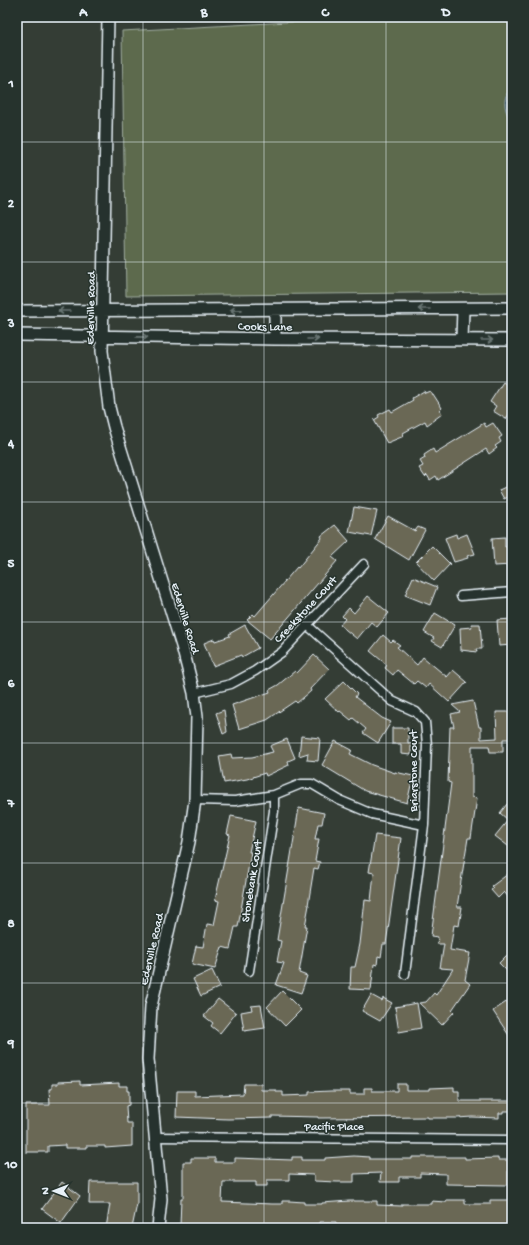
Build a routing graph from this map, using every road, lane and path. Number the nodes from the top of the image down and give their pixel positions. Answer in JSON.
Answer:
{"nodes":[{"id":1,"x":108,"y":17,"type":"edge"},
{"id":2,"x":512,"y":308,"type":"edge"},
{"id":3,"x":462,"y":309,"type":"junction"},
{"id":4,"x":275,"y":310,"type":"junction"},
{"id":5,"x":17,"y":311,"type":"edge"},
{"id":6,"x":103,"y":311,"type":"junction"},
{"id":7,"x":17,"y":335,"type":"edge"},
{"id":8,"x":103,"y":336,"type":"junction"},
{"id":9,"x":275,"y":339,"type":"junction"},
{"id":10,"x":462,"y":340,"type":"junction"},
{"id":11,"x":512,"y":340,"type":"edge"},
{"id":12,"x":364,"y":564,"type":"dead end"},
{"id":13,"x":512,"y":592,"type":"edge"},
{"id":14,"x":461,"y":596,"type":"dead end"},
{"id":15,"x":306,"y":624,"type":"junction"},
{"id":16,"x":194,"y":693,"type":"junction"},
{"id":17,"x":274,"y":795,"type":"junction"},
{"id":18,"x":195,"y":800,"type":"junction"},
{"id":19,"x":424,"y":825,"type":"junction"},
{"id":20,"x":249,"y":971,"type":"dead end"},
{"id":21,"x":405,"y":974,"type":"dead end"},
{"id":22,"x":155,"y":1137,"type":"junction"},
{"id":23,"x":512,"y":1140,"type":"edge"},
{"id":24,"x":158,"y":1228,"type":"edge"}],
"edges":[{"from":1,"to":6,"type":"street","name":"Ederville Road"},
{"from":2,"to":3,"type":"street","name":"Cooks Lane"},
{"from":3,"to":4,"type":"street","name":"Cooks Lane","one_way":true},
{"from":3,"to":10,"type":"street"},
{"from":4,"to":6,"type":"street","name":"Cooks Lane","one_way":true},
{"from":4,"to":9,"type":"street"},
{"from":6,"to":5,"type":"street","name":"Cooks Lane","one_way":true},
{"from":6,"to":8,"type":"street","name":"Ederville Road"},
{"from":7,"to":8,"type":"street","name":"Cooks Lane"},
{"from":8,"to":9,"type":"street","name":"Cooks Lane","one_way":true},
{"from":8,"to":16,"type":"street","name":"Ederville Road"},
{"from":9,"to":10,"type":"street","name":"Cooks Lane","one_way":true},
{"from":10,"to":11,"type":"street","name":"Cooks Lane","one_way":true},
{"from":12,"to":15,"type":"street","name":"Creekstone Court"},
{"from":13,"to":14,"type":"street"},
{"from":15,"to":16,"type":"street","name":"Creekstone Court"},
{"from":15,"to":19,"type":"street","name":"Briarstone Court"},
{"from":16,"to":18,"type":"street","name":"Ederville Road"},
{"from":17,"to":18,"type":"street"},
{"from":17,"to":19,"type":"street"},
{"from":17,"to":20,"type":"street","name":"Stonebank Court"},
{"from":18,"to":22,"type":"street","name":"Ederville Road"},
{"from":19,"to":21,"type":"street","name":"Briarstone Court"},
{"from":22,"to":23,"type":"street","name":"Pacific Place"},
{"from":22,"to":24,"type":"street","name":"Ederville Road"}]}
